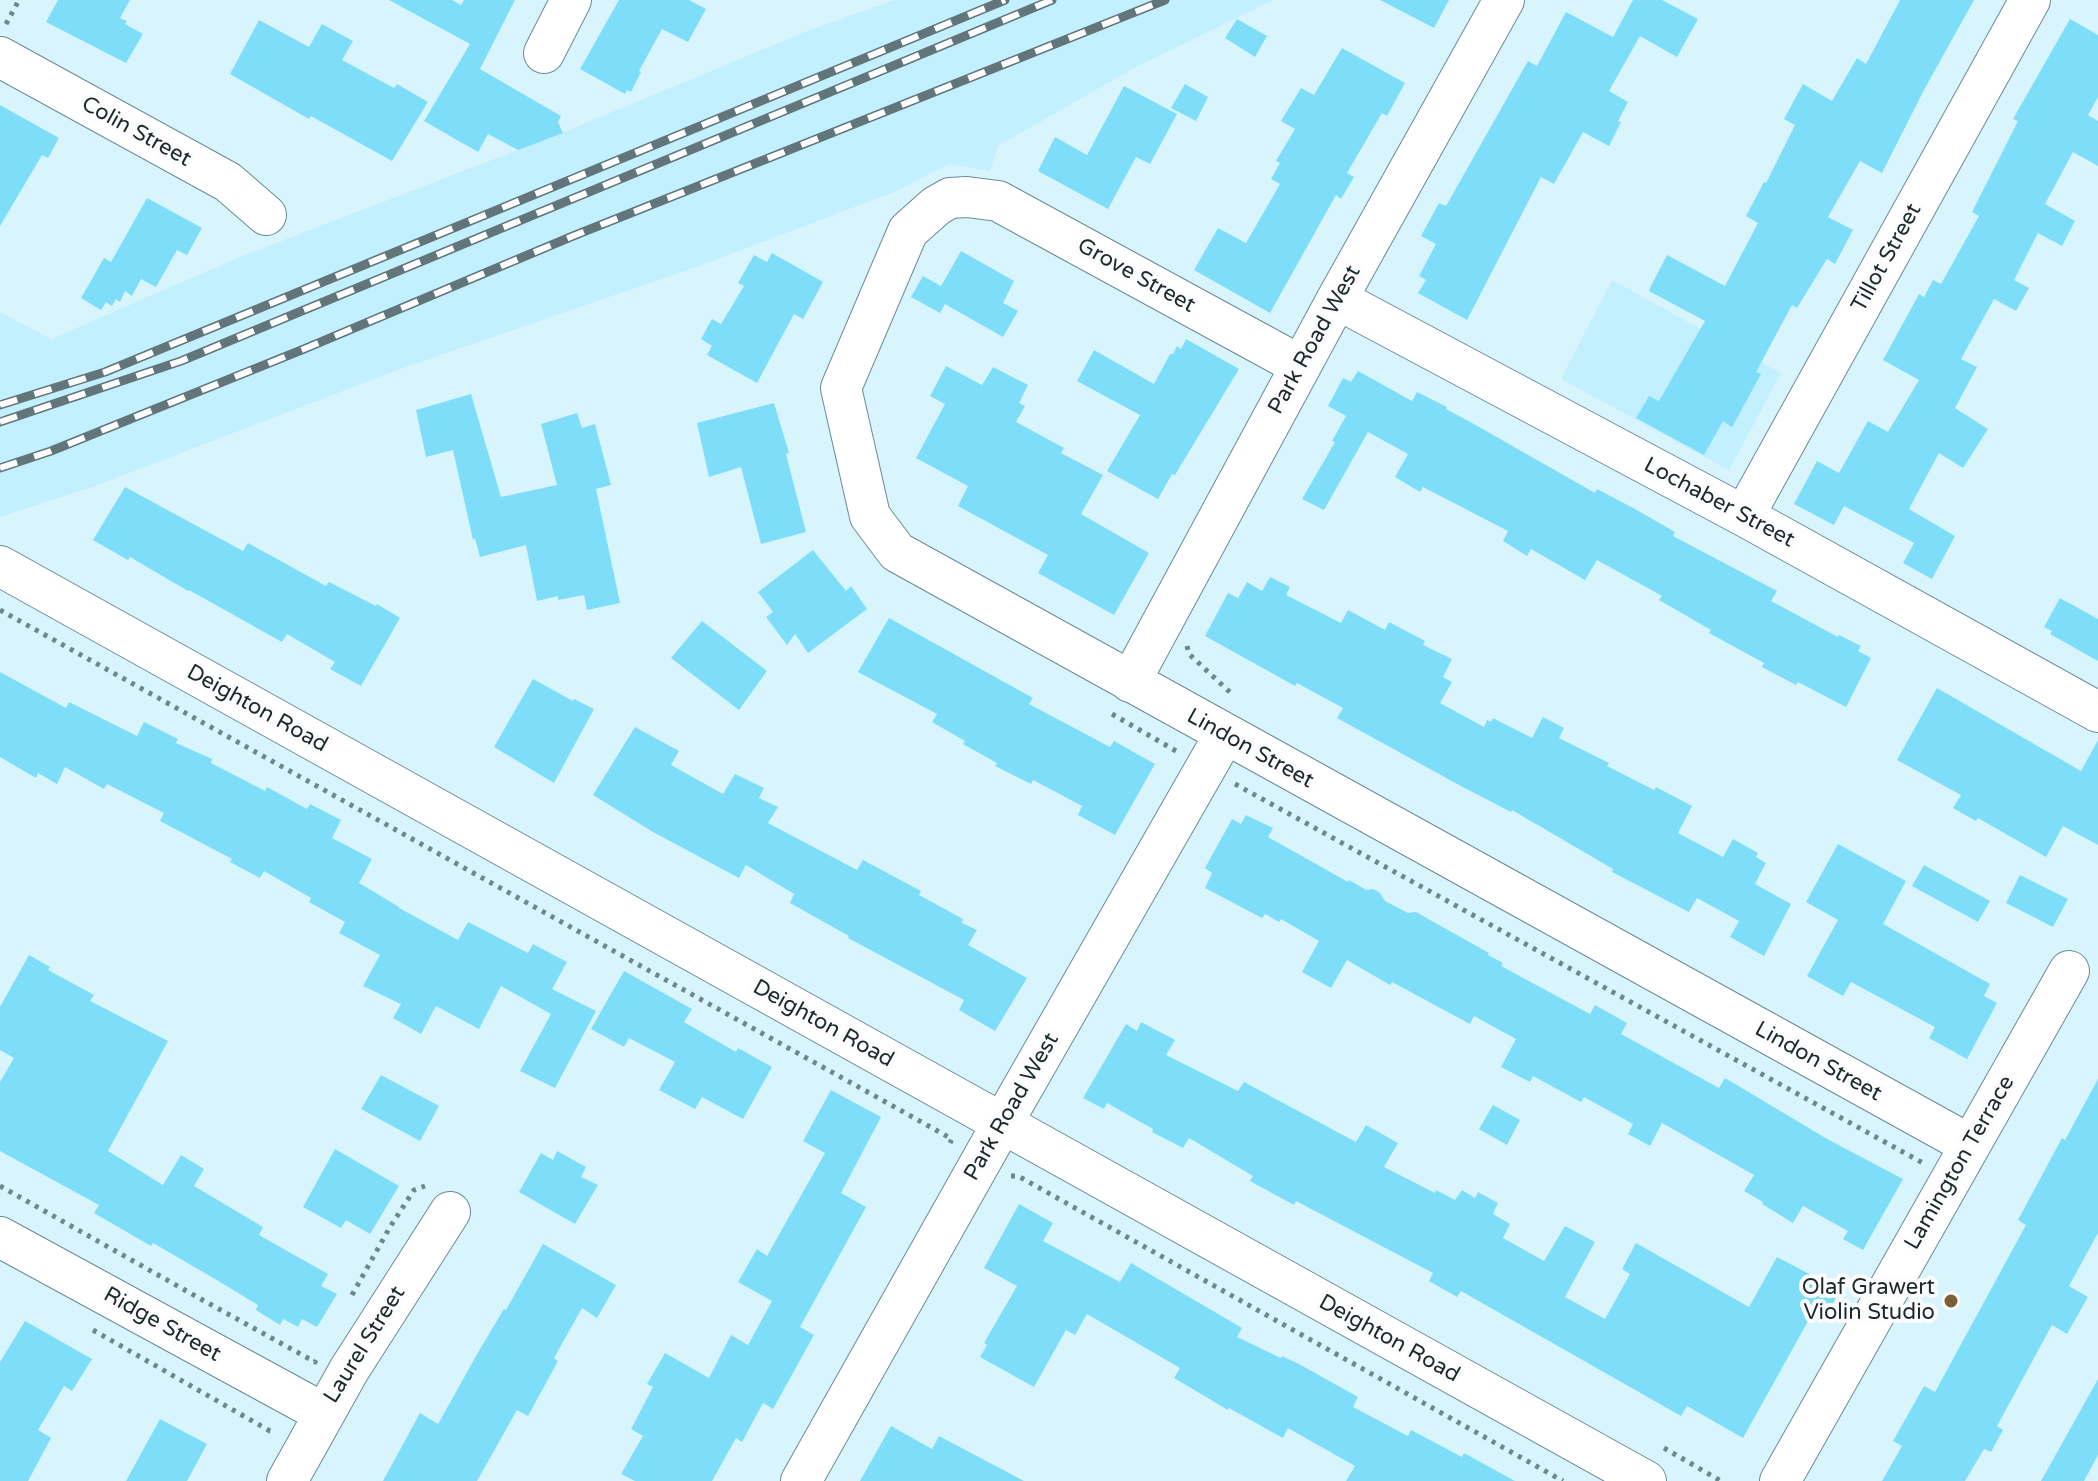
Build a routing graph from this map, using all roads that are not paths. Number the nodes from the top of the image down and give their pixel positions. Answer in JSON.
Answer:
{"nodes":[{"id":1,"x":571,"y":0,"type":"edge"},
{"id":2,"x":1504,"y":0,"type":"edge"},
{"id":3,"x":2030,"y":0,"type":"edge"},
{"id":4,"x":2,"y":43,"type":"edge"},
{"id":5,"x":544,"y":53,"type":"dead end"},
{"id":6,"x":967,"y":197,"type":"joint"},
{"id":7,"x":266,"y":215,"type":"dead end"},
{"id":8,"x":1337,"y":299,"type":"junction"},
{"id":9,"x":1301,"y":366,"type":"junction"},
{"id":10,"x":1744,"y":516,"type":"junction"},
{"id":11,"x":0,"y":566,"type":"edge"},
{"id":12,"x":1116,"y":695,"type":"junction"},
{"id":13,"x":2098,"y":712,"type":"edge"},
{"id":14,"x":1232,"y":718,"type":"junction"},
{"id":15,"x":2069,"y":971,"type":"dead end"},
{"id":16,"x":1002,"y":1124,"type":"junction"},
{"id":17,"x":1970,"y":1145,"type":"junction"},
{"id":18,"x":439,"y":1199,"type":"road end"},
{"id":19,"x":0,"y":1237,"type":"edge"},
{"id":20,"x":306,"y":1421,"type":"junction"},
{"id":21,"x":1650,"y":1462,"type":"edge"},
{"id":22,"x":287,"y":1481,"type":"edge"},
{"id":23,"x":801,"y":1481,"type":"edge"},
{"id":24,"x":1780,"y":1481,"type":"edge"}],
"edges":[{"from":1,"to":5,"type":"street"},
{"from":2,"to":8,"type":"street","name":"Park Road West"},
{"from":3,"to":10,"type":"street","name":"Tillot Street"},
{"from":4,"to":7,"type":"street","name":"Colin Street"},
{"from":6,"to":9,"type":"street","name":"Grove Street"},
{"from":6,"to":12,"type":"street","name":"Lindon Street"},
{"from":8,"to":9,"type":"street","name":"Park Road West"},
{"from":8,"to":10,"type":"street","name":"Lochaber Street"},
{"from":9,"to":12,"type":"street","name":"Park Road West"},
{"from":10,"to":13,"type":"street","name":"Lochaber Street"},
{"from":11,"to":16,"type":"street","name":"Deighton Road"},
{"from":12,"to":14,"type":"street","name":"Lindon Street"},
{"from":14,"to":16,"type":"street","name":"Park Road West"},
{"from":14,"to":17,"type":"street","name":"Lindon Street"},
{"from":15,"to":17,"type":"street","name":"Lamington Terrace"},
{"from":16,"to":21,"type":"street","name":"Deighton Road"},
{"from":16,"to":23,"type":"street","name":"Park Road West"},
{"from":17,"to":24,"type":"street","name":"Lamington Terrace"},
{"from":18,"to":20,"type":"street","name":"Laurel Street"},
{"from":19,"to":20,"type":"street","name":"Ridge Street"},
{"from":20,"to":22,"type":"street","name":"Laurel Street"}]}
